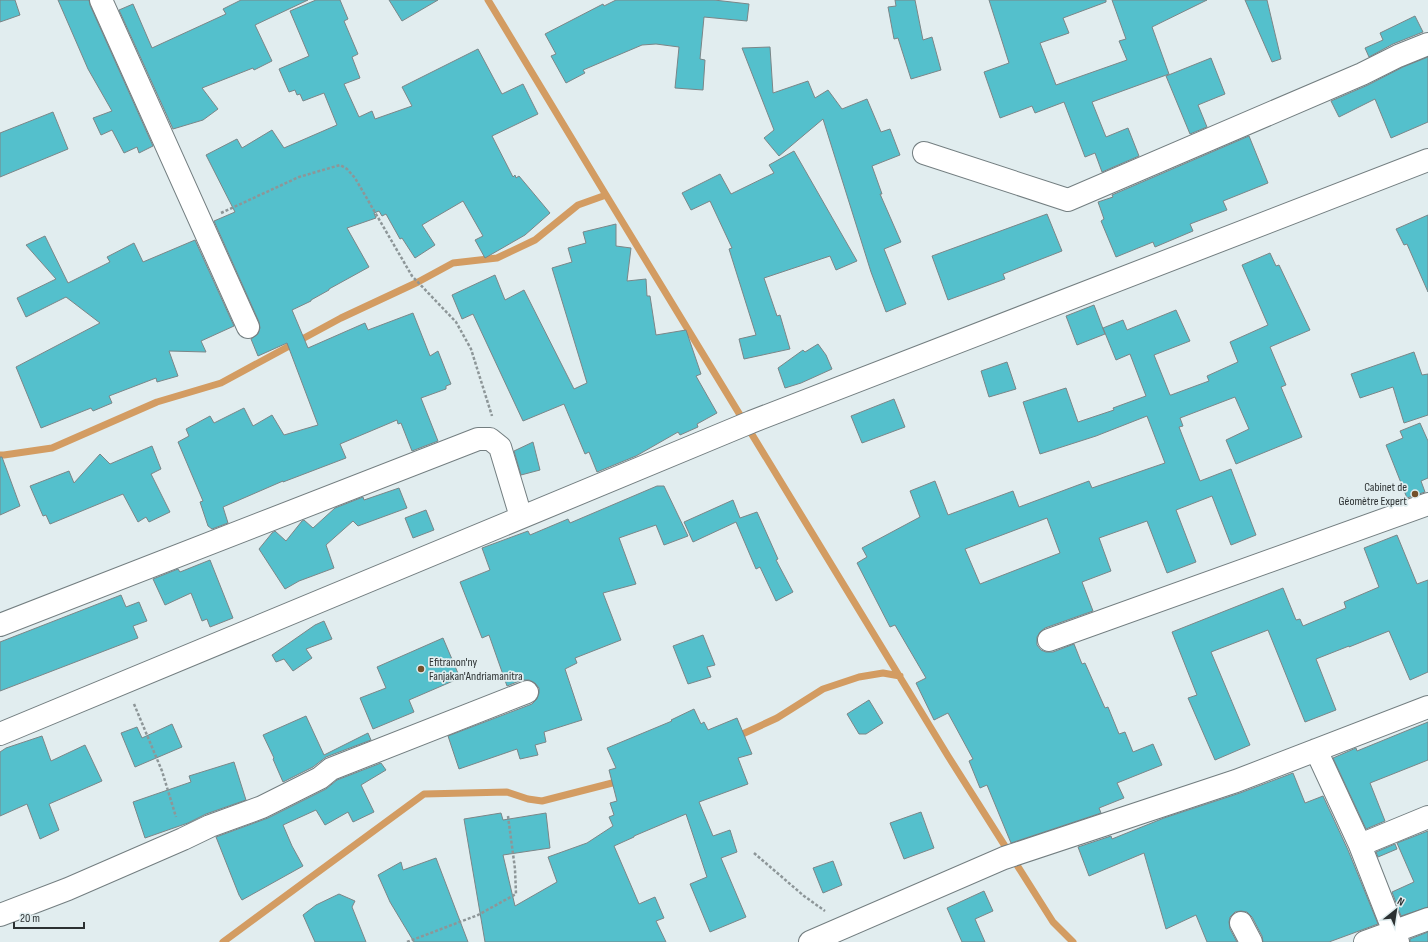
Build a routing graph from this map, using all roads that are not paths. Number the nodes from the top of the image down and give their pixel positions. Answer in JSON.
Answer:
{"nodes":[{"id":1,"x":101,"y":0,"type":"edge"},
{"id":2,"x":1428,"y":44,"type":"edge"},
{"id":3,"x":924,"y":153,"type":"dead end"},
{"id":4,"x":1428,"y":160,"type":"edge"},
{"id":5,"x":248,"y":327,"type":"dead end"},
{"id":6,"x":1428,"y":504,"type":"edge"},
{"id":7,"x":521,"y":517,"type":"junction"},
{"id":8,"x":0,"y":625,"type":"edge"},
{"id":9,"x":1049,"y":640,"type":"dead end"},
{"id":10,"x":527,"y":692,"type":"dead end"},
{"id":11,"x":1428,"y":707,"type":"edge"},
{"id":12,"x":0,"y":734,"type":"edge"},
{"id":13,"x":1316,"y":750,"type":"junction"},
{"id":14,"x":1428,"y":817,"type":"edge"},
{"id":15,"x":1360,"y":845,"type":"junction"},
{"id":16,"x":0,"y":916,"type":"edge"},
{"id":17,"x":1428,"y":919,"type":"edge"},
{"id":18,"x":1241,"y":923,"type":"dead end"},
{"id":19,"x":1395,"y":936,"type":"edge"},
{"id":20,"x":810,"y":942,"type":"edge"},
{"id":21,"x":1251,"y":942,"type":"edge"},
{"id":22,"x":1365,"y":942,"type":"edge"}],
"edges":[{"from":1,"to":5,"type":"street"},
{"from":2,"to":3,"type":"street"},
{"from":4,"to":7,"type":"street"},
{"from":6,"to":9,"type":"street"},
{"from":7,"to":8,"type":"street"},
{"from":7,"to":12,"type":"street"},
{"from":10,"to":16,"type":"street"},
{"from":11,"to":13,"type":"street"},
{"from":13,"to":15,"type":"street"},
{"from":13,"to":20,"type":"street"},
{"from":14,"to":15,"type":"street"},
{"from":15,"to":19,"type":"street"},
{"from":17,"to":19,"type":"street"},
{"from":18,"to":21,"type":"street"},
{"from":19,"to":22,"type":"street"}]}
